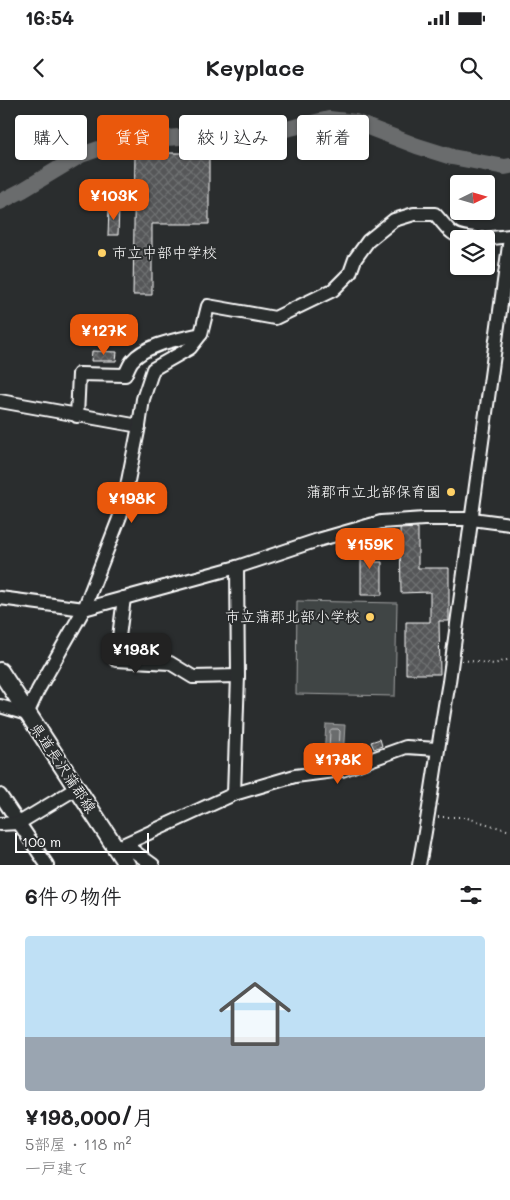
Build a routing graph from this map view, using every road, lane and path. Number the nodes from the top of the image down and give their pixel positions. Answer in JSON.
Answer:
{"nodes":[{"id":1,"x":450,"y":233,"type":"edge"},
{"id":2,"x":510,"y":237,"type":"edge"},
{"id":3,"x":495,"y":238,"type":"edge"},
{"id":4,"x":201,"y":334,"type":"junction"},
{"id":5,"x":0,"y":401,"type":"edge"},
{"id":6,"x":78,"y":416,"type":"junction"},
{"id":7,"x":139,"y":426,"type":"junction"},
{"id":8,"x":472,"y":519,"type":"junction"},
{"id":9,"x":500,"y":523,"type":"edge"},
{"id":10,"x":237,"y":567,"type":"junction"},
{"id":11,"x":0,"y":598,"type":"edge"},
{"id":12,"x":124,"y":598,"type":"junction"},
{"id":13,"x":84,"y":609,"type":"junction"},
{"id":14,"x":452,"y":658,"type":"junction"},
{"id":15,"x":510,"y":659,"type":"edge"},
{"id":16,"x":0,"y":671,"type":"edge"},
{"id":17,"x":238,"y":676,"type":"junction"},
{"id":18,"x":0,"y":706,"type":"edge"},
{"id":19,"x":27,"y":714,"type":"junction"},
{"id":20,"x":437,"y":750,"type":"junction"},
{"id":21,"x":77,"y":788,"type":"junction"},
{"id":22,"x":234,"y":794,"type":"junction"},
{"id":23,"x":0,"y":795,"type":"edge"},
{"id":24,"x":428,"y":817,"type":"junction"},
{"id":25,"x":19,"y":823,"type":"junction"},
{"id":26,"x":0,"y":824,"type":"edge"},
{"id":27,"x":510,"y":830,"type":"edge"},
{"id":28,"x":116,"y":848,"type":"junction"},
{"id":29,"x":47,"y":865,"type":"edge"},
{"id":30,"x":127,"y":865,"type":"edge"},
{"id":31,"x":153,"y":865,"type":"edge"},
{"id":32,"x":419,"y":865,"type":"edge"}],
"edges":[{"from":1,"to":4,"type":"street"},
{"from":2,"to":3,"type":"street"},
{"from":2,"to":8,"type":"street"},
{"from":4,"to":6,"type":"street"},
{"from":4,"to":7,"type":"street"},
{"from":5,"to":6,"type":"street"},
{"from":6,"to":7,"type":"street"},
{"from":7,"to":13,"type":"street"},
{"from":8,"to":9,"type":"street"},
{"from":8,"to":10,"type":"street"},
{"from":8,"to":14,"type":"street"},
{"from":10,"to":12,"type":"street"},
{"from":10,"to":17,"type":"street"},
{"from":11,"to":13,"type":"street"},
{"from":12,"to":13,"type":"street"},
{"from":12,"to":17,"type":"street"},
{"from":13,"to":19,"type":"street"},
{"from":14,"to":15,"type":"path"},
{"from":14,"to":20,"type":"street"},
{"from":16,"to":19,"type":"main road","name":"県道長沢蒲郡線"},
{"from":17,"to":22,"type":"street"},
{"from":18,"to":19,"type":"street"},
{"from":19,"to":21,"type":"main road","name":"県道長沢蒲郡線"},
{"from":20,"to":22,"type":"street"},
{"from":20,"to":24,"type":"street"},
{"from":21,"to":25,"type":"street"},
{"from":21,"to":28,"type":"main road","name":"県道長沢蒲郡線"},
{"from":22,"to":28,"type":"street"},
{"from":23,"to":25,"type":"street"},
{"from":24,"to":27,"type":"path"},
{"from":24,"to":32,"type":"street"},
{"from":25,"to":26,"type":"street"},
{"from":25,"to":29,"type":"street"},
{"from":28,"to":30,"type":"main road","name":"県道長沢蒲郡線"},
{"from":28,"to":31,"type":"street"}]}
